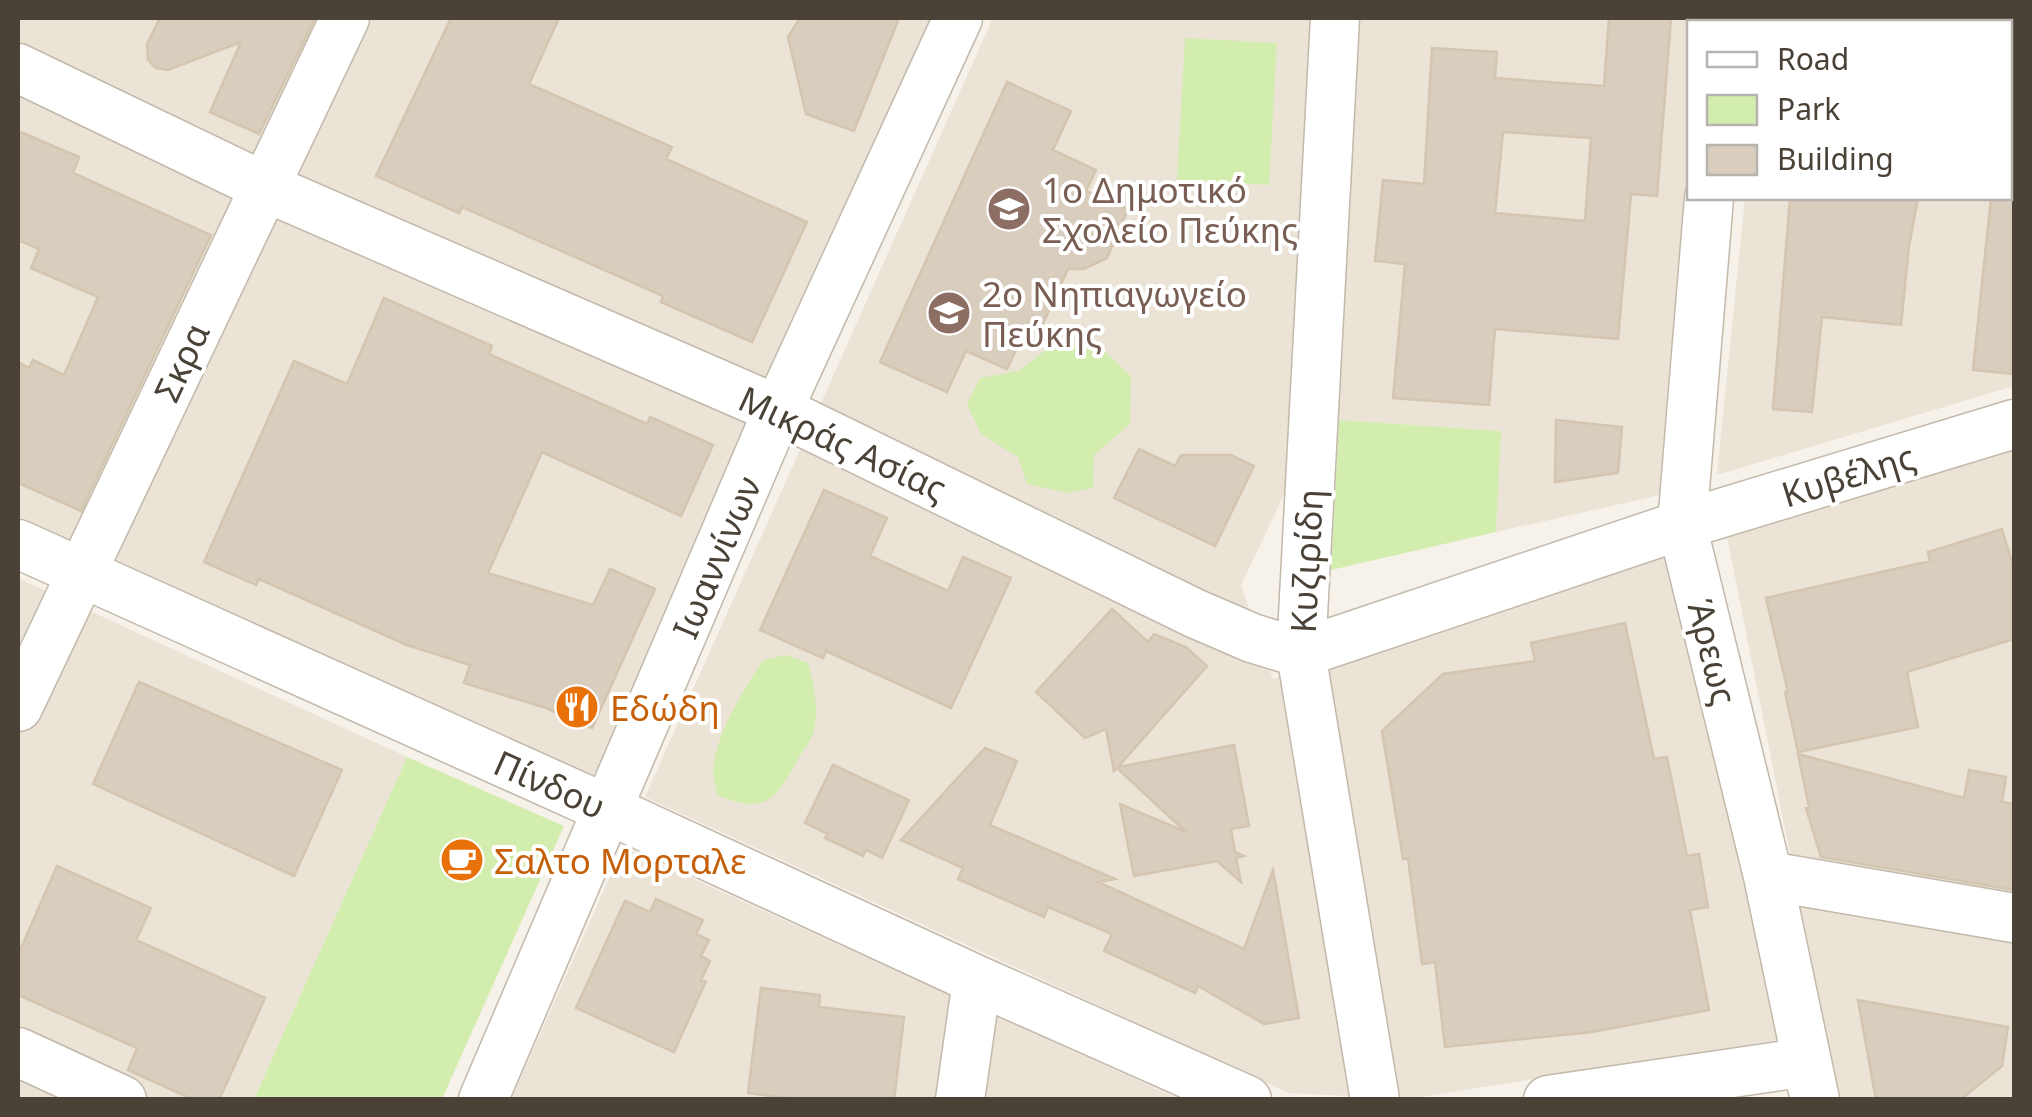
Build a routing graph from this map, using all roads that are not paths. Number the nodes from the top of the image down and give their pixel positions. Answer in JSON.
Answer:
{"nodes":[{"id":1,"x":345,"y":18,"type":"edge"},
{"id":2,"x":958,"y":18,"type":"edge"},
{"id":3,"x":1335,"y":18,"type":"edge"},
{"id":4,"x":18,"y":68,"type":"edge"},
{"id":5,"x":264,"y":187,"type":"junction"},
{"id":6,"x":1709,"y":200,"type":"edge"},
{"id":7,"x":778,"y":410,"type":"junction"},
{"id":8,"x":2014,"y":424,"type":"edge"},
{"id":9,"x":1682,"y":525,"type":"junction"},
{"id":10,"x":18,"y":544,"type":"edge"},
{"id":11,"x":81,"y":574,"type":"junction"},
{"id":12,"x":1301,"y":653,"type":"junction"},
{"id":13,"x":18,"y":707,"type":"edge"},
{"id":14,"x":609,"y":810,"type":"junction"},
{"id":15,"x":1768,"y":876,"type":"junction"},
{"id":16,"x":2014,"y":918,"type":"edge"},
{"id":17,"x":977,"y":980,"type":"junction"},
{"id":18,"x":18,"y":1052,"type":"edge"},
{"id":19,"x":1811,"y":1081,"type":"edge"},
{"id":20,"x":122,"y":1100,"type":"edge"},
{"id":21,"x":483,"y":1100,"type":"edge"},
{"id":22,"x":960,"y":1100,"type":"edge"},
{"id":23,"x":1246,"y":1100,"type":"edge"},
{"id":24,"x":1375,"y":1100,"type":"edge"},
{"id":25,"x":1548,"y":1100,"type":"edge"}],
"edges":[{"from":1,"to":5,"type":"street","name":"Σκρα"},
{"from":2,"to":7,"type":"street","name":"Ιωαννίνων"},
{"from":3,"to":12,"type":"street","name":"Κυζιρίδη"},
{"from":4,"to":5,"type":"street","name":"Μικράς Ασίας"},
{"from":5,"to":7,"type":"street","name":"Μικράς Ασίας"},
{"from":5,"to":11,"type":"street","name":"Σκρα"},
{"from":6,"to":9,"type":"street","name":"Άρεως"},
{"from":7,"to":12,"type":"street","name":"Μικράς Ασίας"},
{"from":7,"to":14,"type":"street","name":"Ιωαννίνων"},
{"from":8,"to":9,"type":"street","name":"Κυβέλης"},
{"from":9,"to":12,"type":"street"},
{"from":9,"to":15,"type":"street","name":"Άρεως"},
{"from":10,"to":11,"type":"street","name":"Πίνδου"},
{"from":11,"to":13,"type":"street","name":"Σκρα"},
{"from":11,"to":14,"type":"street","name":"Πίνδου"},
{"from":12,"to":24,"type":"street","name":"Κυζιρίδη"},
{"from":14,"to":17,"type":"street","name":"Πίνδου"},
{"from":14,"to":21,"type":"street","name":"Ιωαννίνων"},
{"from":15,"to":16,"type":"street"},
{"from":15,"to":19,"type":"street","name":"Άρεως"},
{"from":17,"to":22,"type":"street"},
{"from":17,"to":23,"type":"street","name":"Πίνδου"},
{"from":18,"to":20,"type":"street"},
{"from":19,"to":25,"type":"street"}]}
